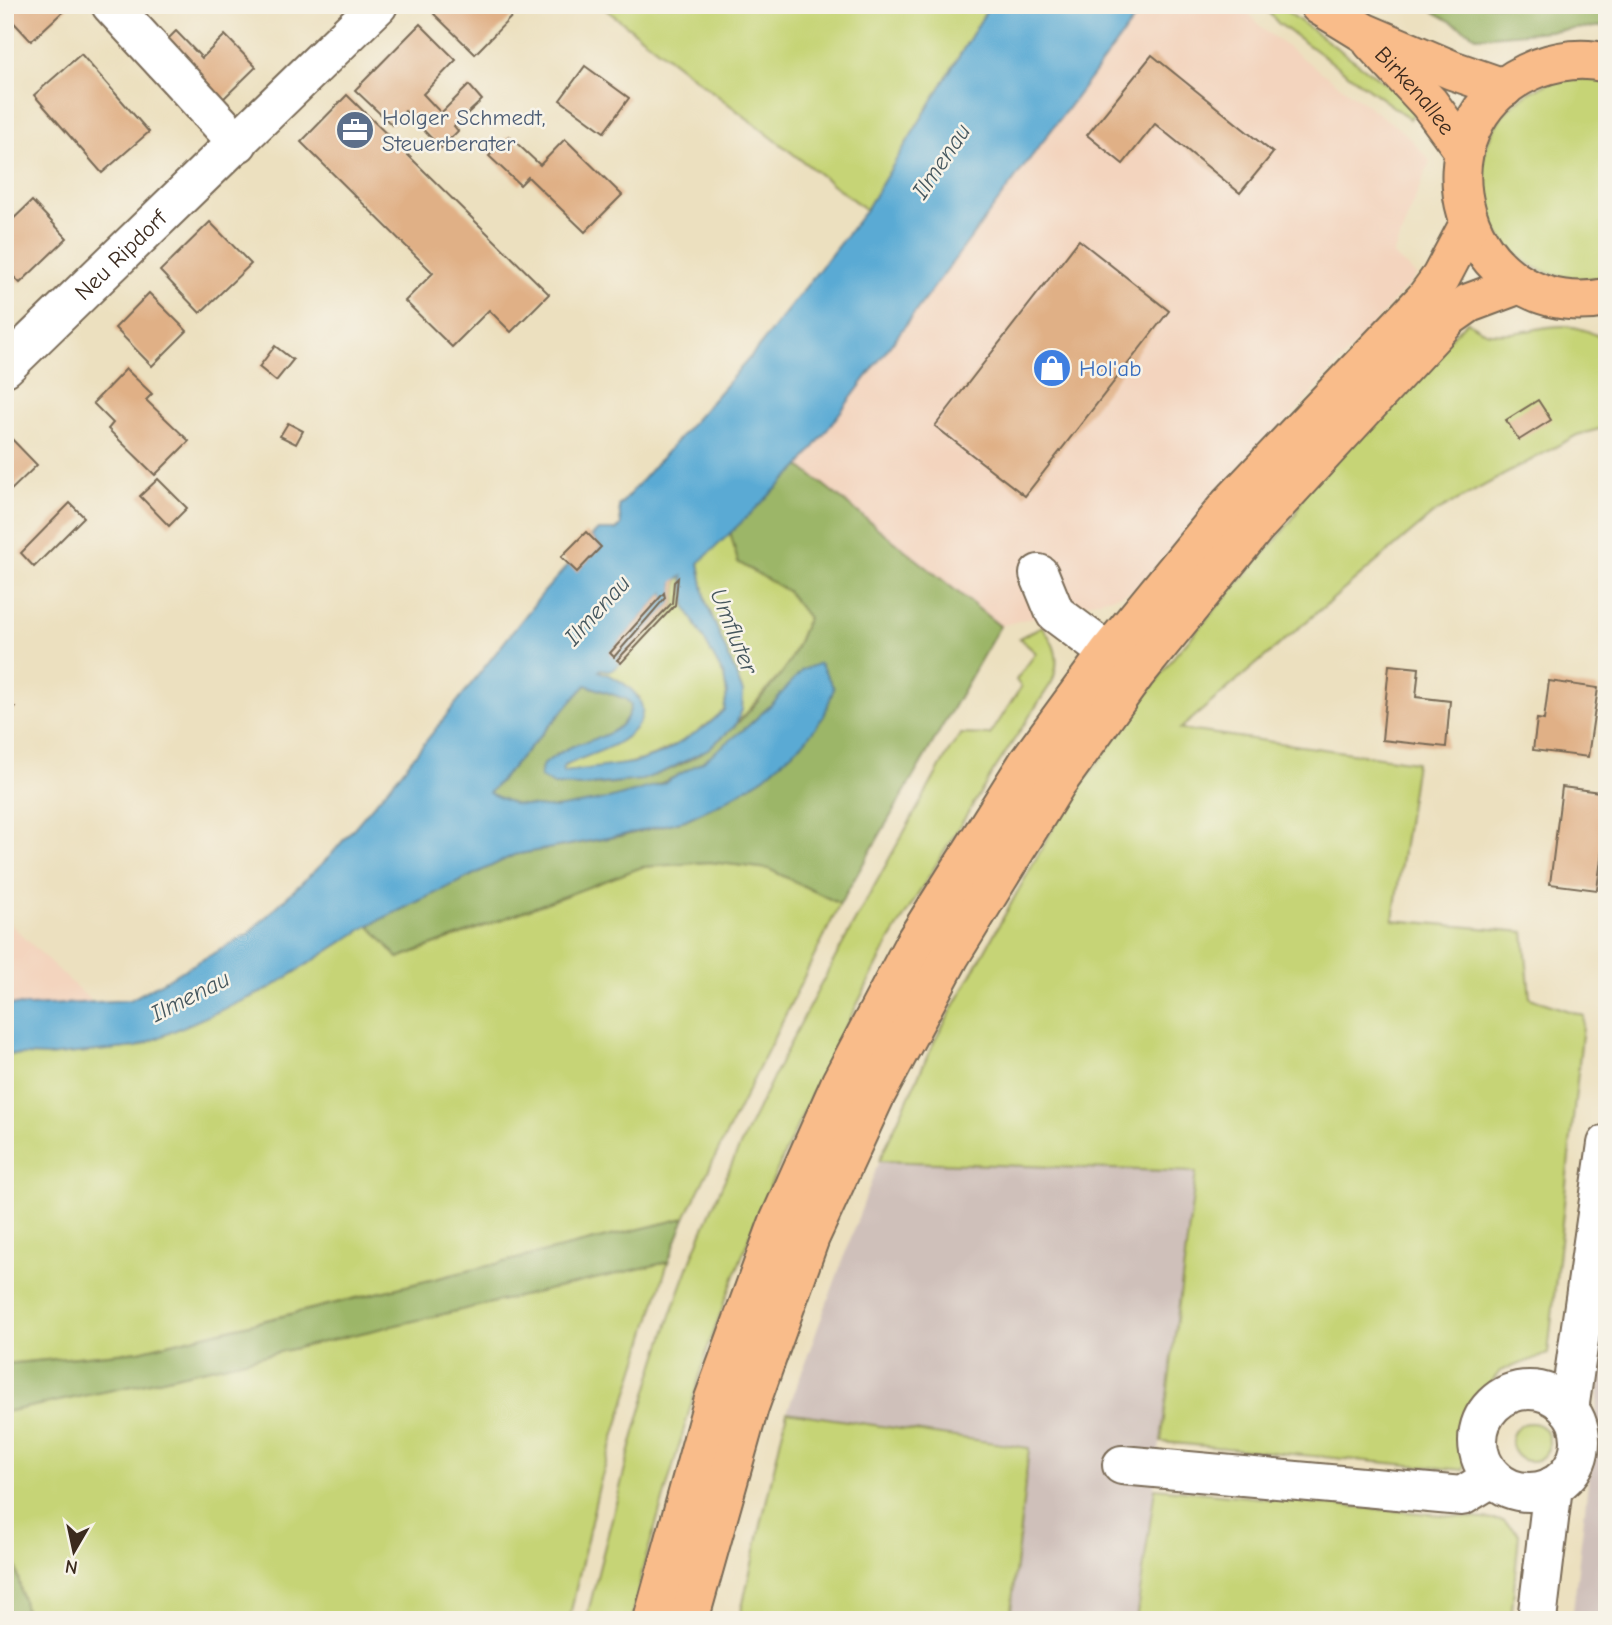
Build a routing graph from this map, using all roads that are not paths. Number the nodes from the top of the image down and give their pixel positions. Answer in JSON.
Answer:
{"nodes":[{"id":1,"x":111,"y":5,"type":"edge"},
{"id":2,"x":378,"y":5,"type":"edge"},
{"id":3,"x":1319,"y":5,"type":"edge"},
{"id":4,"x":1363,"y":33,"type":"junction"},
{"id":5,"x":1607,"y":63,"type":"edge"},
{"id":6,"x":1504,"y":88,"type":"junction"},
{"id":7,"x":237,"y":143,"type":"junction"},
{"id":8,"x":1464,"y":150,"type":"junction"},
{"id":9,"x":1469,"y":224,"type":"junction"},
{"id":10,"x":1520,"y":284,"type":"junction"},
{"id":11,"x":1607,"y":298,"type":"edge"},
{"id":12,"x":5,"y":367,"type":"edge"},
{"id":13,"x":1039,"y":574,"type":"dead end"},
{"id":14,"x":1122,"y":663,"type":"junction"},
{"id":15,"x":1607,"y":1144,"type":"edge"},
{"id":16,"x":1569,"y":1410,"type":"junction"},
{"id":17,"x":1122,"y":1465,"type":"dead end"},
{"id":18,"x":1493,"y":1477,"type":"junction"},
{"id":19,"x":1553,"y":1486,"type":"junction"},
{"id":20,"x":653,"y":1620,"type":"edge"},
{"id":21,"x":688,"y":1620,"type":"edge"},
{"id":22,"x":1537,"y":1620,"type":"edge"}],
"edges":[{"from":1,"to":7,"type":"street"},
{"from":2,"to":7,"type":"street","name":"Neu Ripdorf"},
{"from":3,"to":4,"type":"main road","name":"Birkenallee"},
{"from":4,"to":6,"type":"main road","name":"Birkenallee"},
{"from":4,"to":8,"type":"main road","name":"Birkenallee"},
{"from":5,"to":6,"type":"main road"},
{"from":6,"to":8,"type":"main road"},
{"from":7,"to":12,"type":"street","name":"Neu Ripdorf"},
{"from":8,"to":9,"type":"main road"},
{"from":9,"to":10,"type":"main road"},
{"from":9,"to":14,"type":"main road"},
{"from":10,"to":11,"type":"main road"},
{"from":10,"to":14,"type":"main road"},
{"from":13,"to":14,"type":"street"},
{"from":14,"to":20,"type":"main road"},
{"from":14,"to":21,"type":"main road"},
{"from":15,"to":16,"type":"street"},
{"from":16,"to":18,"type":"street"},
{"from":16,"to":19,"type":"street"},
{"from":17,"to":18,"type":"street"},
{"from":18,"to":19,"type":"street"},
{"from":19,"to":22,"type":"street"}]}
